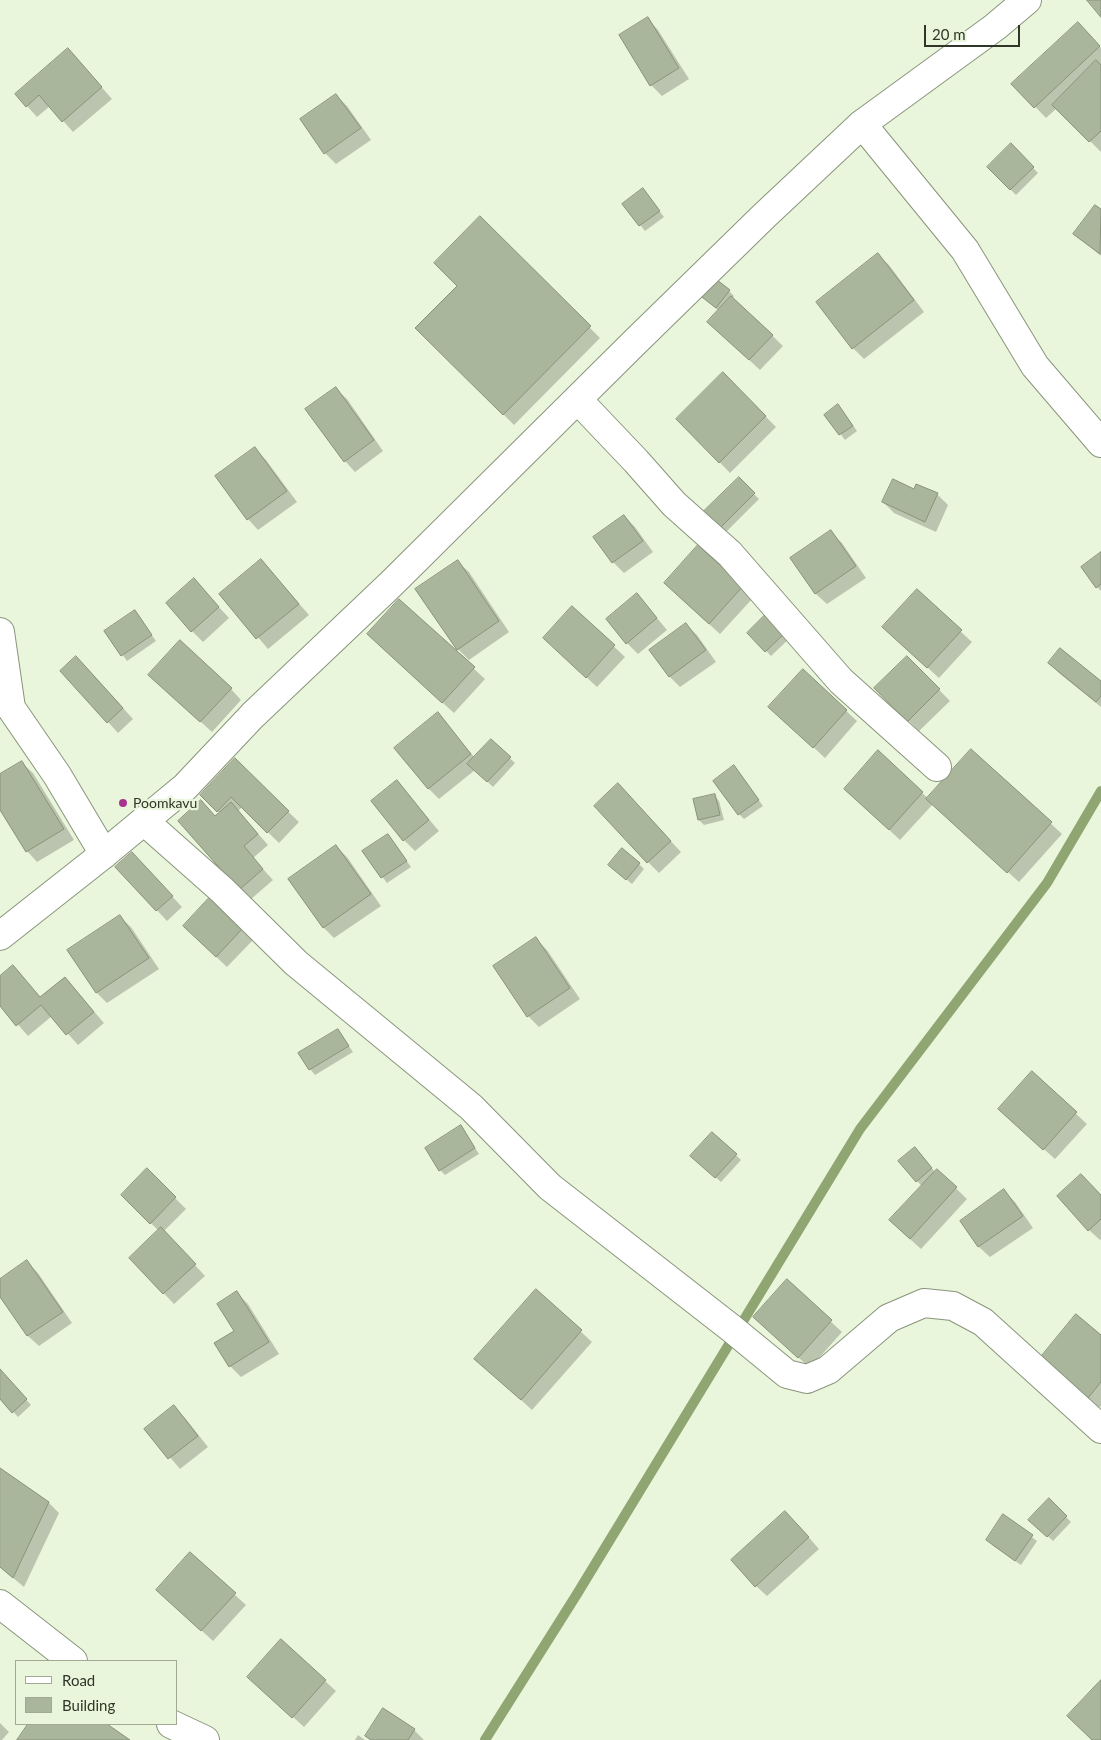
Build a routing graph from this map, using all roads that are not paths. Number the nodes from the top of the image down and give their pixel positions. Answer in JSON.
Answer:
{"nodes":[{"id":1,"x":1028,"y":0,"type":"edge"},
{"id":2,"x":862,"y":124,"type":"junction"},
{"id":3,"x":578,"y":400,"type":"junction"},
{"id":4,"x":1101,"y":443,"type":"edge"},
{"id":5,"x":0,"y":632,"type":"edge"},
{"id":6,"x":936,"y":766,"type":"dead end"},
{"id":7,"x":144,"y":821,"type":"junction"},
{"id":8,"x":104,"y":854,"type":"junction"},
{"id":9,"x":0,"y":936,"type":"edge"},
{"id":10,"x":1101,"y":1427,"type":"edge"},
{"id":11,"x":0,"y":1604,"type":"edge"},
{"id":12,"x":72,"y":1660,"type":"edge"},
{"id":13,"x":173,"y":1725,"type":"edge"},
{"id":14,"x":205,"y":1740,"type":"edge"}],
"edges":[{"from":1,"to":2,"type":"street"},
{"from":2,"to":3,"type":"street"},
{"from":2,"to":4,"type":"street"},
{"from":3,"to":6,"type":"street"},
{"from":3,"to":7,"type":"street"},
{"from":5,"to":8,"type":"street"},
{"from":7,"to":8,"type":"street"},
{"from":7,"to":10,"type":"street"},
{"from":8,"to":9,"type":"street"},
{"from":11,"to":12,"type":"street"},
{"from":13,"to":14,"type":"street"}]}
